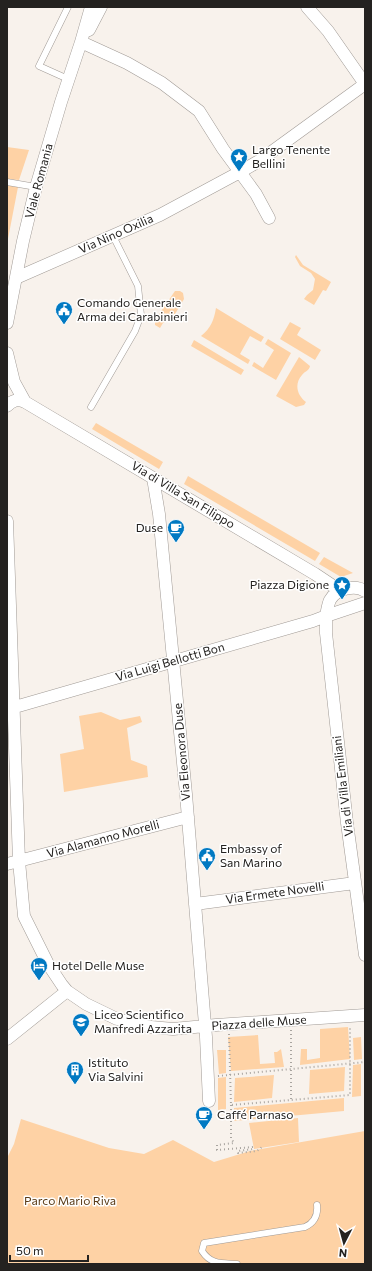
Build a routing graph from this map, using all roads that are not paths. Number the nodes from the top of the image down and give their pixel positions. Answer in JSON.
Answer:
{"nodes":[{"id":1,"x":68,"y":7,"type":"edge"},
{"id":2,"x":91,"y":7,"type":"edge"},
{"id":3,"x":102,"y":7,"type":"edge"},
{"id":4,"x":307,"y":7,"type":"edge"},
{"id":5,"x":81,"y":42,"type":"junction"},
{"id":6,"x":68,"y":79,"type":"junction"},
{"id":7,"x":365,"y":84,"type":"edge"},
{"id":8,"x":240,"y":172,"type":"junction"},
{"id":9,"x":7,"y":182,"type":"edge"},
{"id":10,"x":36,"y":187,"type":"junction"},
{"id":11,"x":269,"y":218,"type":"dead end"},
{"id":12,"x":113,"y":236,"type":"junction"},
{"id":13,"x":16,"y":278,"type":"junction"},
{"id":14,"x":7,"y":323,"type":"edge"},
{"id":15,"x":7,"y":353,"type":"edge"},
{"id":16,"x":11,"y":386,"type":"edge"},
{"id":17,"x":25,"y":402,"type":"junction"},
{"id":18,"x":7,"y":406,"type":"edge"},
{"id":19,"x":91,"y":407,"type":"dead end"},
{"id":20,"x":153,"y":478,"type":"junction"},
{"id":21,"x":7,"y":521,"type":"edge"},
{"id":22,"x":339,"y":590,"type":"junction"},
{"id":23,"x":365,"y":591,"type":"edge"},
{"id":24,"x":365,"y":603,"type":"edge"},
{"id":25,"x":326,"y":616,"type":"junction"},
{"id":26,"x":173,"y":661,"type":"junction"},
{"id":27,"x":11,"y":708,"type":"edge"},
{"id":28,"x":188,"y":816,"type":"junction"},
{"id":29,"x":19,"y":861,"type":"junction"},
{"id":30,"x":7,"y":864,"type":"edge"},
{"id":31,"x":355,"y":883,"type":"junction"},
{"id":32,"x":195,"y":904,"type":"junction"},
{"id":33,"x":365,"y":955,"type":"edge"},
{"id":34,"x":64,"y":988,"type":"junction"},
{"id":35,"x":365,"y":1015,"type":"edge"},
{"id":36,"x":205,"y":1026,"type":"junction"},
{"id":37,"x":7,"y":1030,"type":"edge"},
{"id":38,"x":7,"y":1039,"type":"edge"},
{"id":39,"x":210,"y":1101,"type":"dead end"},
{"id":40,"x":317,"y":1205,"type":"dead end"},
{"id":41,"x":237,"y":1264,"type":"edge"}],
"edges":[{"from":1,"to":6,"type":"lane"},
{"from":2,"to":5,"type":"street","name":"Viale Romania"},
{"from":3,"to":5,"type":"street","name":"Viale Romania"},
{"from":4,"to":7,"type":"street"},
{"from":5,"to":6,"type":"street","name":"Viale Romania"},
{"from":5,"to":8,"type":"street"},
{"from":6,"to":10,"type":"street","name":"Viale Romania"},
{"from":7,"to":8,"type":"street"},
{"from":8,"to":11,"type":"street"},
{"from":8,"to":12,"type":"street","name":"Via Nino Oxilia"},
{"from":9,"to":10,"type":"lane"},
{"from":10,"to":13,"type":"street","name":"Viale Romania"},
{"from":12,"to":13,"type":"street","name":"Via Nino Oxilia"},
{"from":12,"to":19,"type":"lane"},
{"from":13,"to":14,"type":"street","name":"Viale Romania"},
{"from":15,"to":16,"type":"street"},
{"from":16,"to":17,"type":"street"},
{"from":17,"to":18,"type":"street"},
{"from":17,"to":20,"type":"street","name":"Via di Villa San Filippo"},
{"from":20,"to":22,"type":"street","name":"Via di Villa San Filippo"},
{"from":20,"to":26,"type":"street","name":"Via Eleonora Duse"},
{"from":21,"to":27,"type":"street"},
{"from":22,"to":23,"type":"street"},
{"from":22,"to":25,"type":"street"},
{"from":24,"to":25,"type":"street"},
{"from":25,"to":26,"type":"street","name":"Via Luigi Bellotti Bon"},
{"from":25,"to":31,"type":"street","name":"Via di Villa Emiliani"},
{"from":26,"to":27,"type":"street","name":"Via Luigi Bellotti Bon"},
{"from":26,"to":28,"type":"street","name":"Via Eleonora Duse"},
{"from":27,"to":29,"type":"street"},
{"from":28,"to":29,"type":"street","name":"Via Alamanno Morelli"},
{"from":28,"to":32,"type":"street","name":"Via Eleonora Duse"},
{"from":29,"to":30,"type":"street","name":"Via Alamanno Morelli"},
{"from":29,"to":34,"type":"street"},
{"from":31,"to":32,"type":"street","name":"Via Ermete Novelli"},
{"from":31,"to":33,"type":"street","name":"Via di Villa Emiliani"},
{"from":32,"to":36,"type":"street","name":"Via Eleonora Duse"},
{"from":34,"to":36,"type":"street"},
{"from":34,"to":37,"type":"street"},
{"from":34,"to":38,"type":"street"},
{"from":35,"to":36,"type":"street","name":"Piazza delle Muse"},
{"from":36,"to":39,"type":"street","name":"Piazza delle Muse"},
{"from":40,"to":41,"type":"lane"}]}
